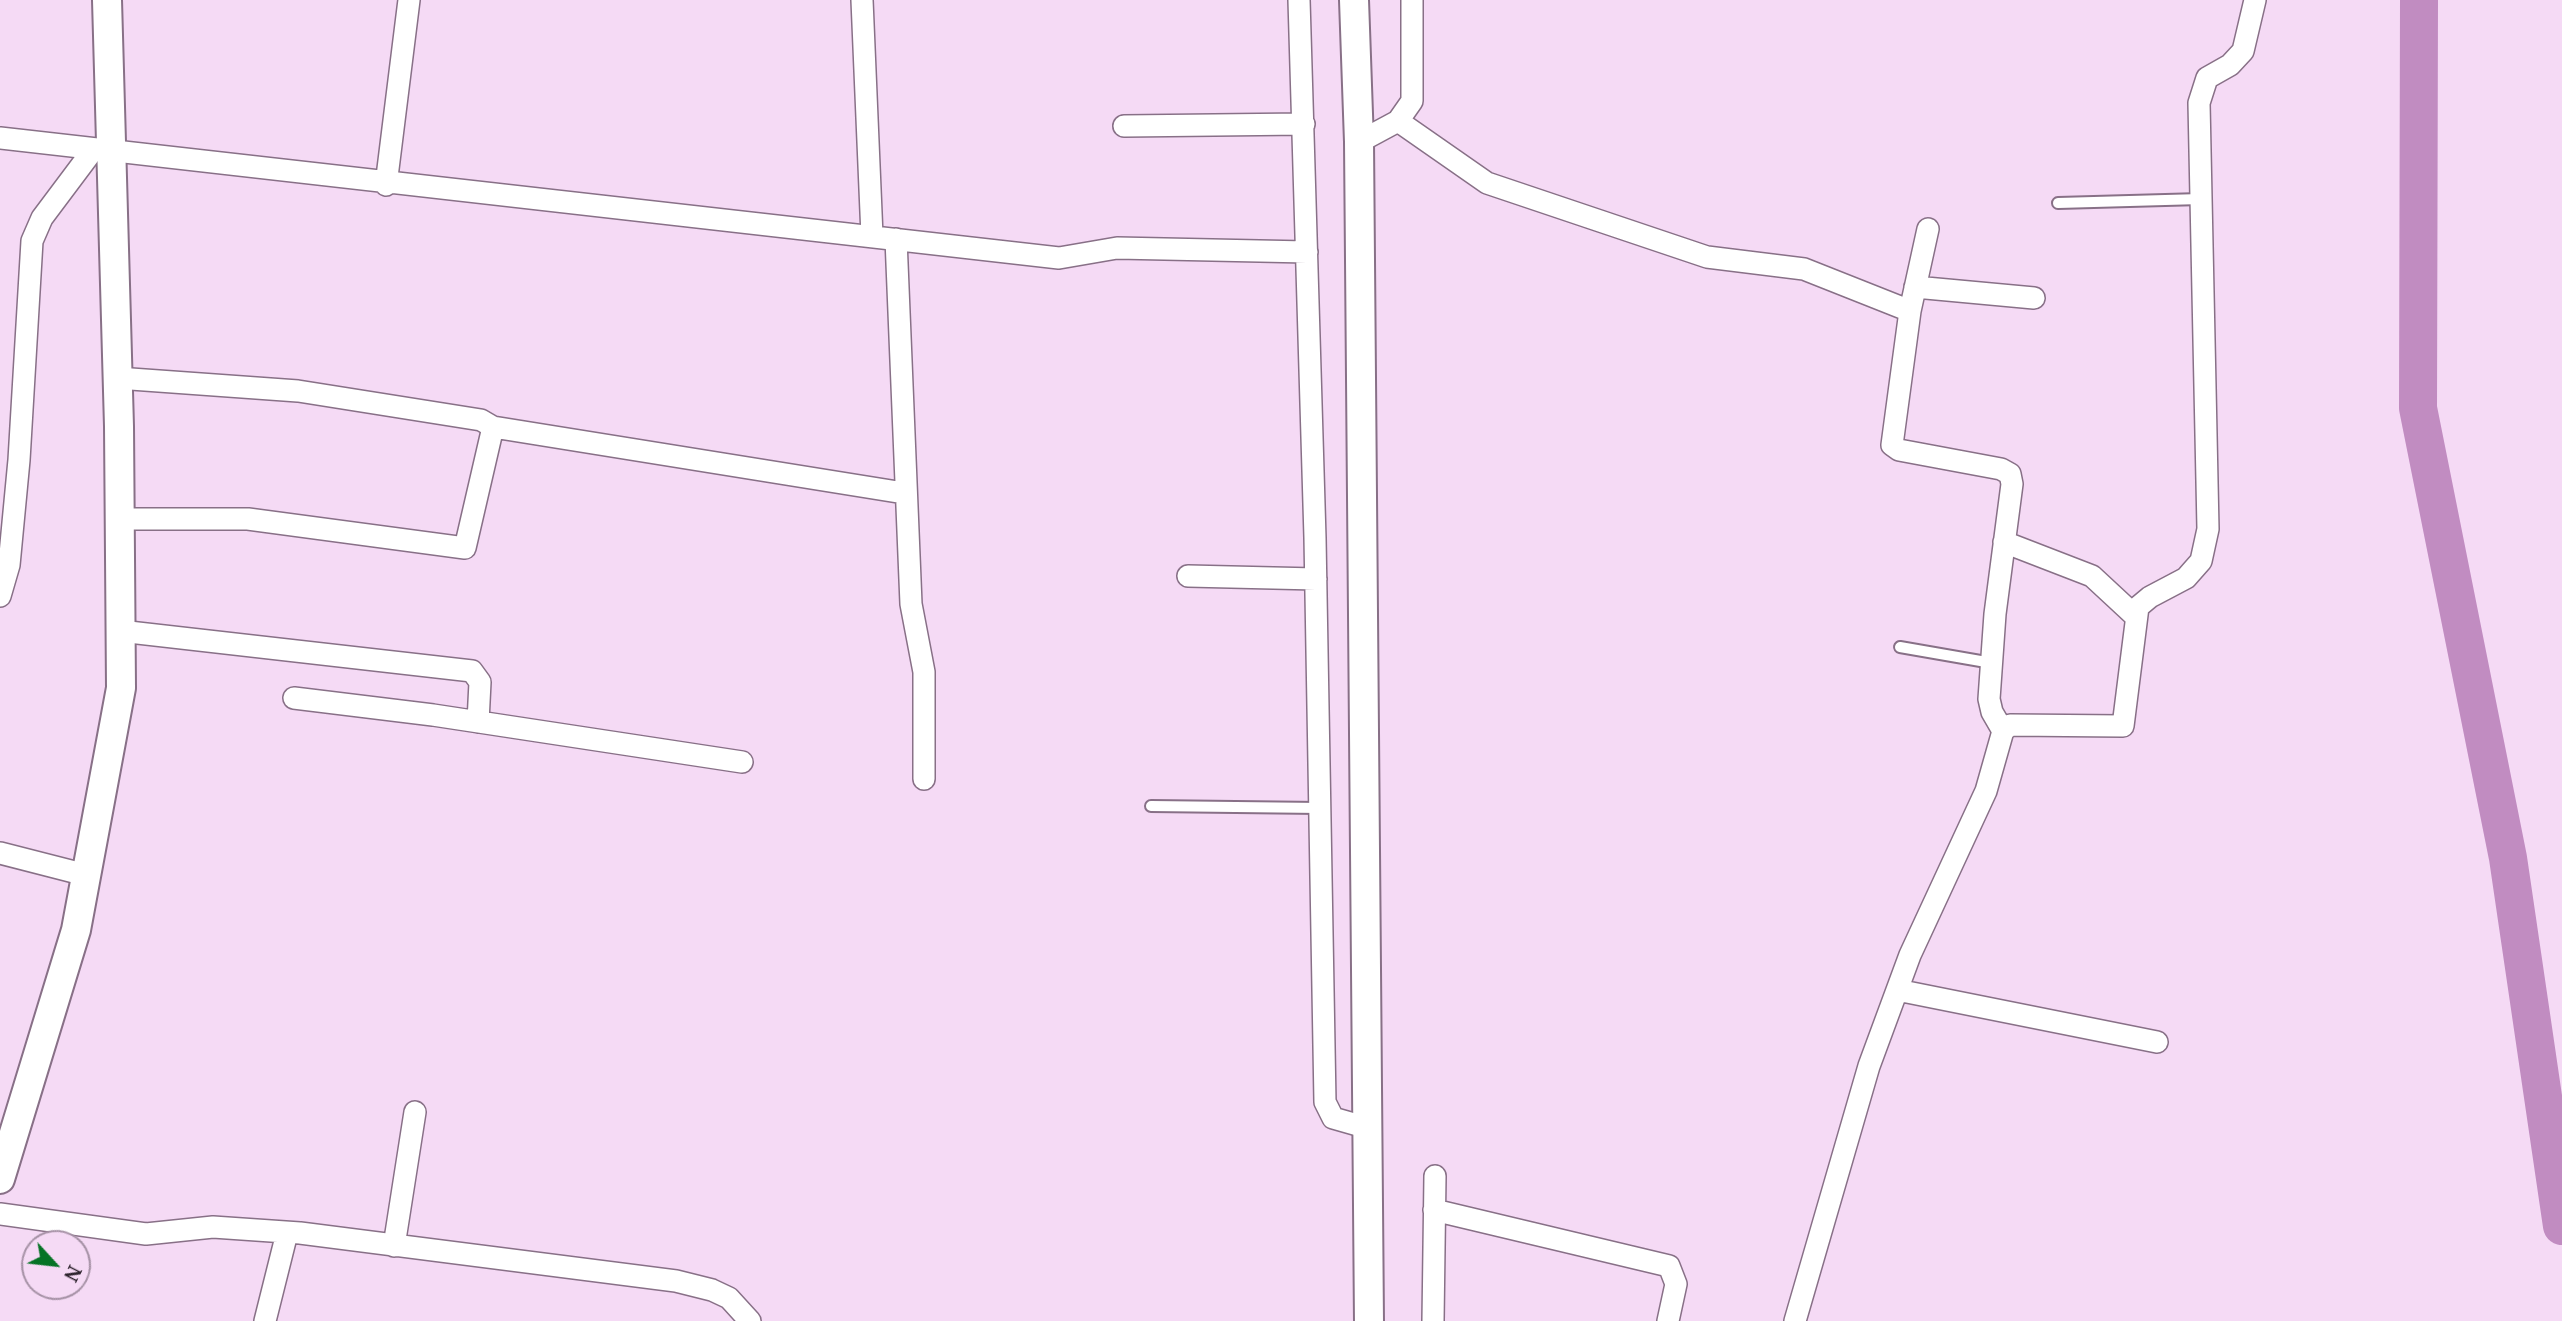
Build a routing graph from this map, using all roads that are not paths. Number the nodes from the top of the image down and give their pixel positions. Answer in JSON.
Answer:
{"nodes":[{"id":1,"x":107,"y":0,"type":"edge"},
{"id":2,"x":409,"y":0,"type":"edge"},
{"id":3,"x":862,"y":0,"type":"edge"},
{"id":4,"x":1299,"y":0,"type":"edge"},
{"id":5,"x":1354,"y":0,"type":"edge"},
{"id":6,"x":1412,"y":0,"type":"edge"},
{"id":7,"x":2255,"y":0,"type":"edge"},
{"id":8,"x":1398,"y":121,"type":"junction"},
{"id":9,"x":1304,"y":124,"type":"junction"},
{"id":10,"x":1124,"y":126,"type":"dead end"},
{"id":11,"x":0,"y":138,"type":"edge"},
{"id":12,"x":1359,"y":142,"type":"junction"},
{"id":13,"x":102,"y":151,"type":"junction"},
{"id":14,"x":386,"y":184,"type":"junction"},
{"id":15,"x":2201,"y":199,"type":"junction"},
{"id":16,"x":2058,"y":203,"type":"dead end"},
{"id":17,"x":1928,"y":229,"type":"dead end"},
{"id":18,"x":872,"y":236,"type":"junction"},
{"id":19,"x":896,"y":239,"type":"junction"},
{"id":20,"x":1307,"y":252,"type":"junction"},
{"id":21,"x":1915,"y":287,"type":"junction"},
{"id":22,"x":2034,"y":298,"type":"dead end"},
{"id":23,"x":1910,"y":311,"type":"junction"},
{"id":24,"x":117,"y":377,"type":"junction"},
{"id":25,"x":493,"y":427,"type":"junction"},
{"id":26,"x":904,"y":493,"type":"junction"},
{"id":27,"x":119,"y":519,"type":"junction"},
{"id":28,"x":2004,"y":542,"type":"junction"},
{"id":29,"x":1188,"y":576,"type":"dead end"},
{"id":30,"x":1316,"y":579,"type":"junction"},
{"id":31,"x":0,"y":596,"type":"edge"},
{"id":32,"x":2134,"y":615,"type":"junction"},
{"id":33,"x":120,"y":631,"type":"junction"},
{"id":34,"x":1900,"y":648,"type":"dead end"},
{"id":35,"x":1992,"y":663,"type":"junction"},
{"id":36,"x":294,"y":698,"type":"dead end"},
{"id":37,"x":478,"y":722,"type":"junction"},
{"id":38,"x":2003,"y":731,"type":"junction"},
{"id":39,"x":742,"y":762,"type":"dead end"},
{"id":40,"x":924,"y":779,"type":"dead end"},
{"id":41,"x":1151,"y":806,"type":"dead end"},
{"id":42,"x":1320,"y":808,"type":"junction"},
{"id":43,"x":0,"y":853,"type":"edge"},
{"id":44,"x":86,"y":875,"type":"junction"},
{"id":45,"x":1897,"y":990,"type":"junction"},
{"id":46,"x":2157,"y":1042,"type":"dead end"},
{"id":47,"x":415,"y":1112,"type":"dead end"},
{"id":48,"x":1368,"y":1128,"type":"junction"},
{"id":49,"x":1435,"y":1176,"type":"dead end"},
{"id":50,"x":0,"y":1180,"type":"edge"},
{"id":51,"x":1434,"y":1210,"type":"junction"},
{"id":52,"x":0,"y":1214,"type":"edge"},
{"id":53,"x":287,"y":1233,"type":"junction"},
{"id":54,"x":394,"y":1246,"type":"junction"},
{"id":55,"x":1436,"y":1320,"type":"edge"},
{"id":56,"x":265,"y":1321,"type":"edge"},
{"id":57,"x":750,"y":1321,"type":"edge"},
{"id":58,"x":1369,"y":1321,"type":"edge"},
{"id":59,"x":1668,"y":1321,"type":"edge"},
{"id":60,"x":1796,"y":1321,"type":"edge"}],
"edges":[{"from":1,"to":13,"type":"street"},
{"from":2,"to":14,"type":"street"},
{"from":3,"to":18,"type":"street"},
{"from":4,"to":9,"type":"street"},
{"from":5,"to":12,"type":"street"},
{"from":6,"to":8,"type":"street"},
{"from":7,"to":15,"type":"street"},
{"from":8,"to":12,"type":"street"},
{"from":8,"to":23,"type":"street"},
{"from":9,"to":10,"type":"street"},
{"from":9,"to":20,"type":"street"},
{"from":11,"to":13,"type":"street"},
{"from":12,"to":48,"type":"street"},
{"from":13,"to":14,"type":"street"},
{"from":13,"to":24,"type":"street"},
{"from":13,"to":31,"type":"street"},
{"from":14,"to":18,"type":"street"},
{"from":15,"to":16,"type":"lane"},
{"from":15,"to":32,"type":"street"},
{"from":17,"to":21,"type":"street"},
{"from":18,"to":19,"type":"street"},
{"from":19,"to":20,"type":"street"},
{"from":19,"to":26,"type":"street"},
{"from":20,"to":30,"type":"street"},
{"from":21,"to":22,"type":"street"},
{"from":21,"to":23,"type":"street"},
{"from":23,"to":28,"type":"street"},
{"from":24,"to":25,"type":"street"},
{"from":24,"to":27,"type":"street"},
{"from":25,"to":26,"type":"street"},
{"from":25,"to":27,"type":"street"},
{"from":26,"to":40,"type":"street"},
{"from":27,"to":33,"type":"street"},
{"from":28,"to":32,"type":"street"},
{"from":28,"to":35,"type":"street"},
{"from":29,"to":30,"type":"street"},
{"from":30,"to":42,"type":"street"},
{"from":32,"to":38,"type":"street"},
{"from":33,"to":37,"type":"street"},
{"from":33,"to":44,"type":"street"},
{"from":34,"to":35,"type":"lane"},
{"from":35,"to":38,"type":"street"},
{"from":36,"to":37,"type":"street"},
{"from":37,"to":39,"type":"street"},
{"from":38,"to":45,"type":"street"},
{"from":41,"to":42,"type":"lane"},
{"from":42,"to":48,"type":"street"},
{"from":43,"to":44,"type":"street"},
{"from":44,"to":50,"type":"street"},
{"from":45,"to":46,"type":"street"},
{"from":45,"to":60,"type":"street"},
{"from":47,"to":54,"type":"street"},
{"from":48,"to":58,"type":"street"},
{"from":49,"to":51,"type":"street"},
{"from":51,"to":55,"type":"street"},
{"from":51,"to":59,"type":"street"},
{"from":52,"to":53,"type":"street"},
{"from":53,"to":54,"type":"street"},
{"from":53,"to":56,"type":"street"},
{"from":54,"to":57,"type":"street"}]}
